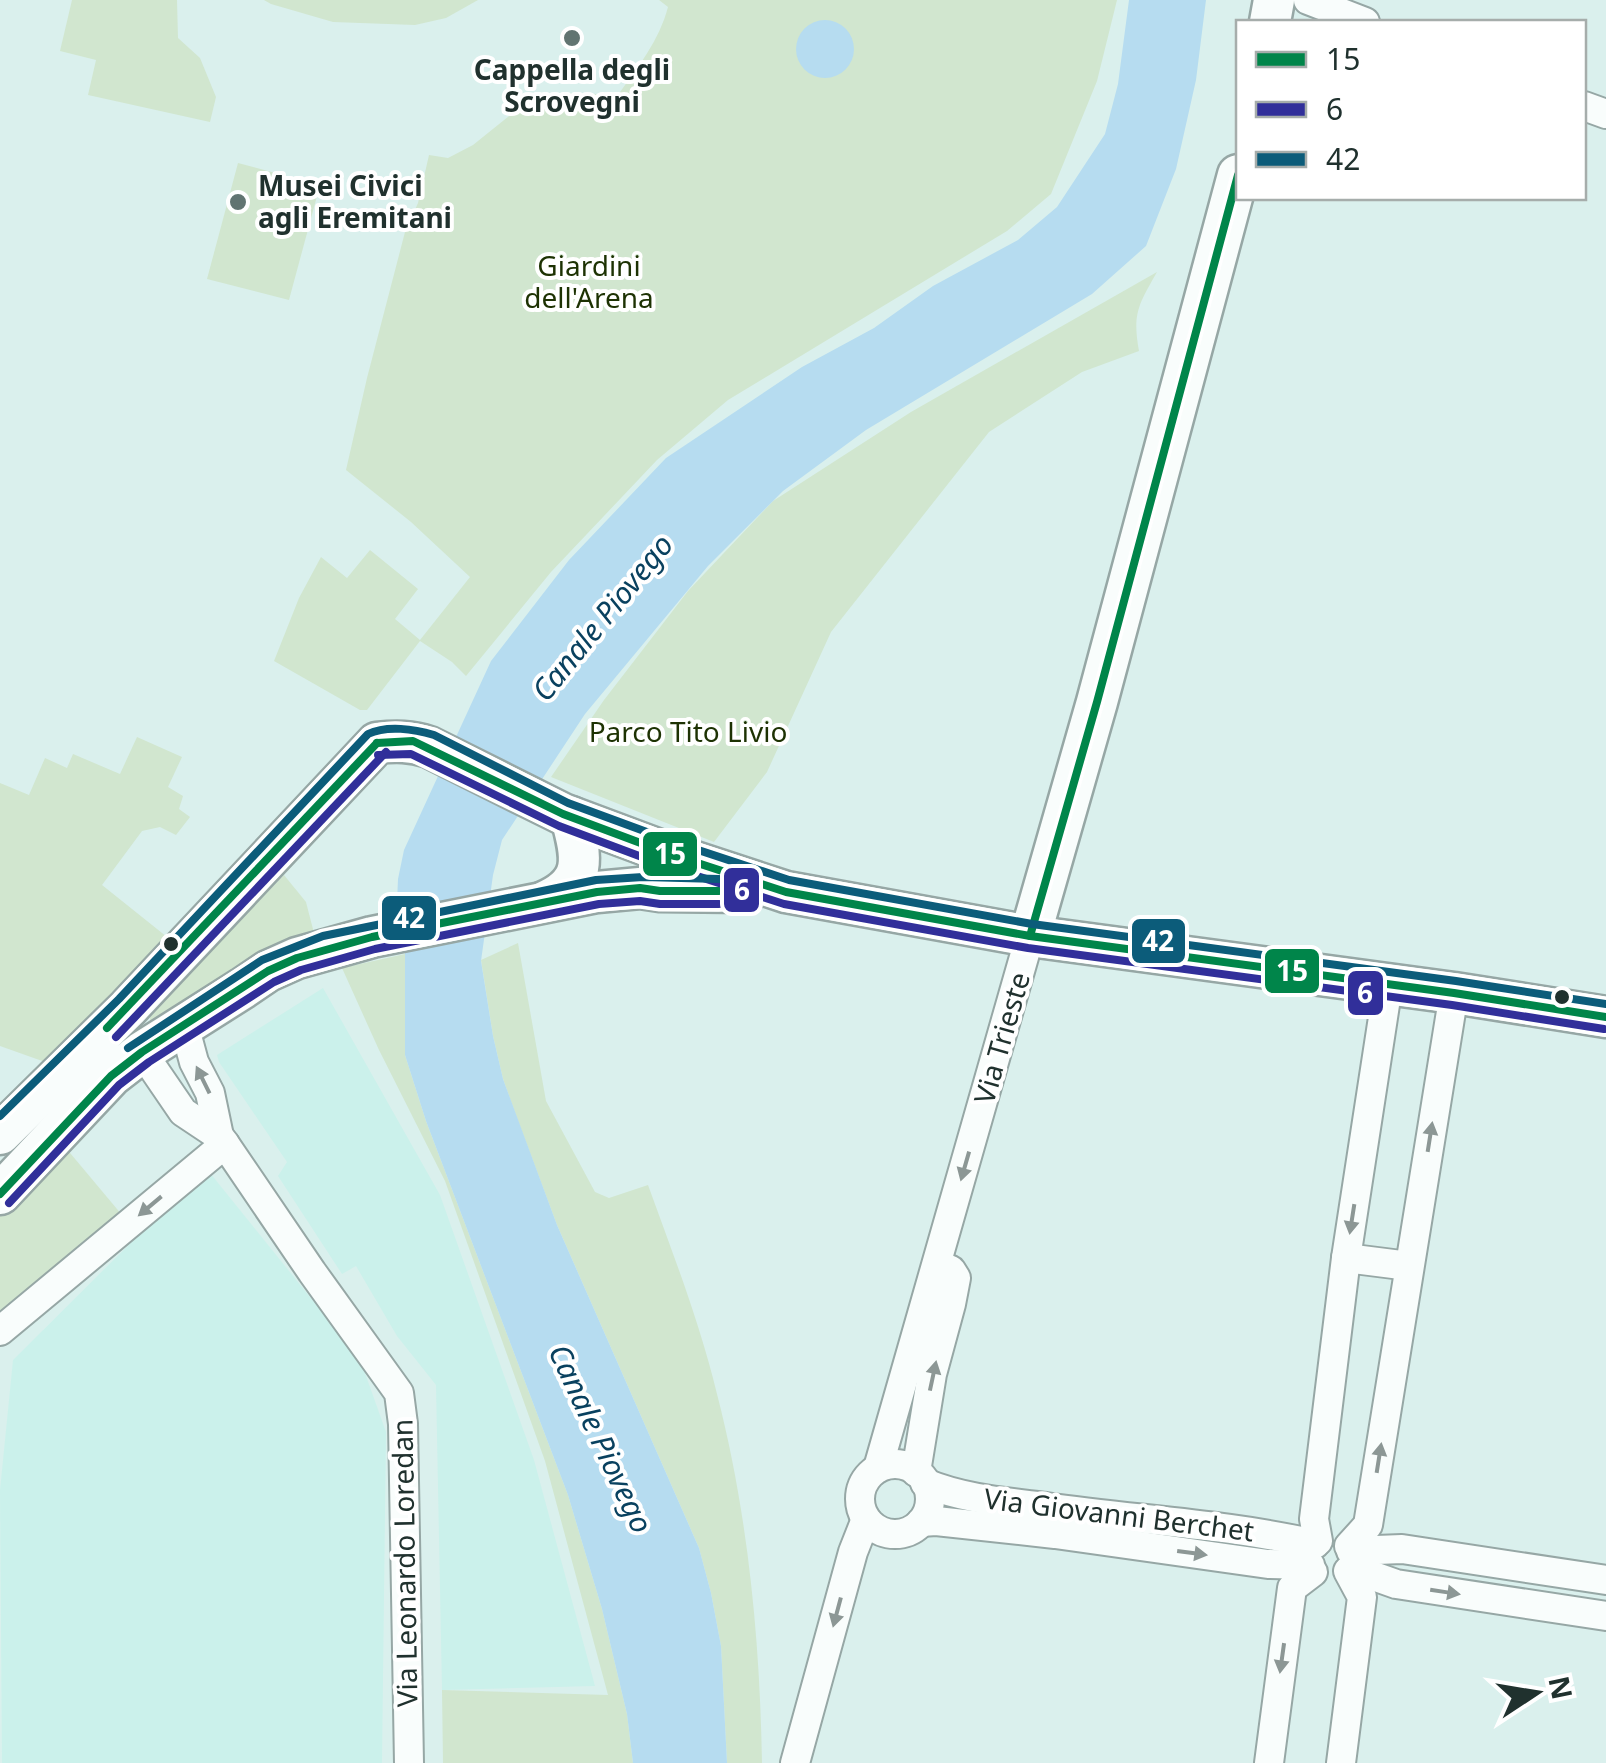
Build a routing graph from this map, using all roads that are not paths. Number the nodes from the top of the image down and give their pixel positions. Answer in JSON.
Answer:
{"nodes":[{"id":1,"x":1308,"y":0,"type":"edge"},
{"id":2,"x":1360,"y":20,"type":"edge"},
{"id":3,"x":1236,"y":181,"type":"edge"},
{"id":4,"x":567,"y":815,"type":"junction"},
{"id":5,"x":786,"y":892,"type":"junction"},
{"id":6,"x":539,"y":904,"type":"junction"},
{"id":7,"x":1030,"y":936,"type":"junction"},
{"id":8,"x":1388,"y":985,"type":"junction"},
{"id":9,"x":1454,"y":993,"type":"junction"},
{"id":10,"x":128,"y":1008,"type":"junction"},
{"id":11,"x":1606,"y":1018,"type":"edge"},
{"id":12,"x":184,"y":1025,"type":"junction"},
{"id":13,"x":142,"y":1052,"type":"junction"},
{"id":14,"x":4,"y":1124,"type":"edge"},
{"id":15,"x":222,"y":1140,"type":"junction"},
{"id":16,"x":0,"y":1194,"type":"edge"},
{"id":17,"x":1346,"y":1258,"type":"junction"},
{"id":18,"x":937,"y":1264,"type":"junction"},
{"id":19,"x":1409,"y":1266,"type":"junction"},
{"id":20,"x":0,"y":1331,"type":"edge"},
{"id":21,"x":878,"y":1468,"type":"junction"},
{"id":22,"x":921,"y":1477,"type":"junction"},
{"id":23,"x":866,"y":1520,"type":"junction"},
{"id":24,"x":921,"y":1522,"type":"junction"},
{"id":25,"x":1314,"y":1556,"type":"junction"},
{"id":26,"x":1350,"y":1559,"type":"junction"},
{"id":27,"x":1606,"y":1580,"type":"edge"},
{"id":28,"x":1606,"y":1616,"type":"edge"},
{"id":29,"x":409,"y":1763,"type":"edge"},
{"id":30,"x":796,"y":1763,"type":"edge"},
{"id":31,"x":1268,"y":1763,"type":"edge"},
{"id":32,"x":1340,"y":1763,"type":"edge"}],
"edges":[{"from":1,"to":2,"type":"street"},
{"from":3,"to":7,"type":"street","name":"Via Trieste"},
{"from":4,"to":5,"type":"street"},
{"from":4,"to":6,"type":"street"},
{"from":4,"to":10,"type":"street"},
{"from":5,"to":6,"type":"street"},
{"from":5,"to":7,"type":"street"},
{"from":6,"to":12,"type":"street"},
{"from":7,"to":8,"type":"street"},
{"from":7,"to":18,"type":"street","name":"Via Trieste","one_way":true},
{"from":8,"to":9,"type":"street"},
{"from":8,"to":17,"type":"street","one_way":true},
{"from":9,"to":11,"type":"street"},
{"from":19,"to":9,"type":"street","one_way":true},
{"from":10,"to":13,"type":"street"},
{"from":10,"to":14,"type":"street"},
{"from":12,"to":13,"type":"street"},
{"from":15,"to":12,"type":"street","one_way":true},
{"from":13,"to":15,"type":"street"},
{"from":13,"to":16,"type":"street"},
{"from":15,"to":20,"type":"street","one_way":true},
{"from":15,"to":29,"type":"street","name":"Via Leonardo Loredan"},
{"from":17,"to":19,"type":"street"},
{"from":17,"to":25,"type":"street"},
{"from":18,"to":21,"type":"street","name":"Via Trieste"},
{"from":22,"to":18,"type":"street","one_way":true},
{"from":26,"to":19,"type":"street","one_way":true},
{"from":21,"to":22,"type":"street"},
{"from":21,"to":23,"type":"street","name":"Via Trieste"},
{"from":22,"to":24,"type":"street"},
{"from":22,"to":25,"type":"street","name":"Via Giovanni Berchet"},
{"from":23,"to":24,"type":"street"},
{"from":23,"to":30,"type":"street","name":"Via Trieste","one_way":true},
{"from":24,"to":25,"type":"street","name":"Via Giovanni Berchet","one_way":true},
{"from":25,"to":26,"type":"street"},
{"from":25,"to":26,"type":"street"},
{"from":25,"to":31,"type":"street","one_way":true},
{"from":26,"to":27,"type":"street"},
{"from":26,"to":28,"type":"street","one_way":true},
{"from":26,"to":32,"type":"street"}]}
